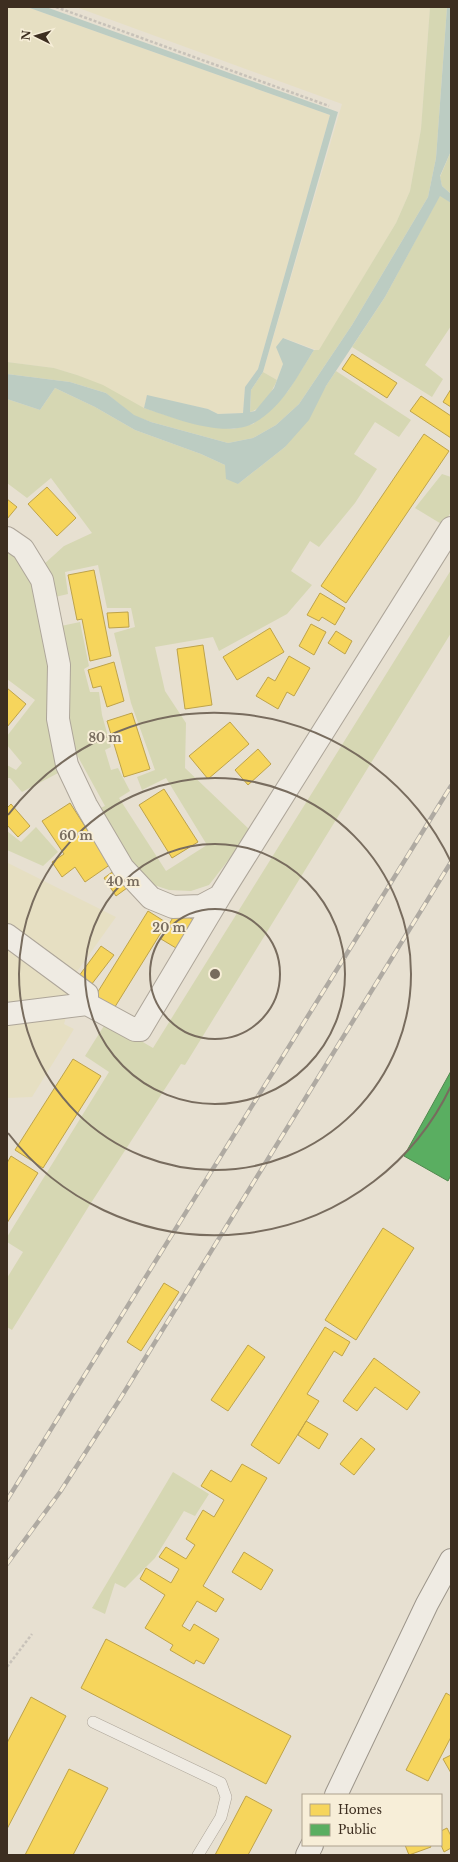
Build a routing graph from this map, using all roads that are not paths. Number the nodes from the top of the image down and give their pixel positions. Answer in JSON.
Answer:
{"nodes":[{"id":1,"x":451,"y":528,"type":"edge"},
{"id":2,"x":7,"y":538,"type":"edge"},
{"id":3,"x":220,"y":896,"type":"junction"},
{"id":4,"x":7,"y":935,"type":"edge"},
{"id":5,"x":87,"y":1004,"type":"junction"},
{"id":6,"x":7,"y":1014,"type":"edge"},
{"id":7,"x":451,"y":1560,"type":"edge"},
{"id":8,"x":93,"y":1722,"type":"dead end"},
{"id":9,"x":336,"y":1794,"type":"edge"},
{"id":10,"x":312,"y":1846,"type":"edge"},
{"id":11,"x":198,"y":1855,"type":"edge"},
{"id":12,"x":307,"y":1855,"type":"edge"}],
"edges":[{"from":1,"to":3,"type":"street"},
{"from":2,"to":3,"type":"street"},
{"from":3,"to":5,"type":"street"},
{"from":4,"to":5,"type":"street"},
{"from":5,"to":6,"type":"street"},
{"from":7,"to":9,"type":"street"},
{"from":8,"to":11,"type":"lane"},
{"from":10,"to":12,"type":"street"}]}
